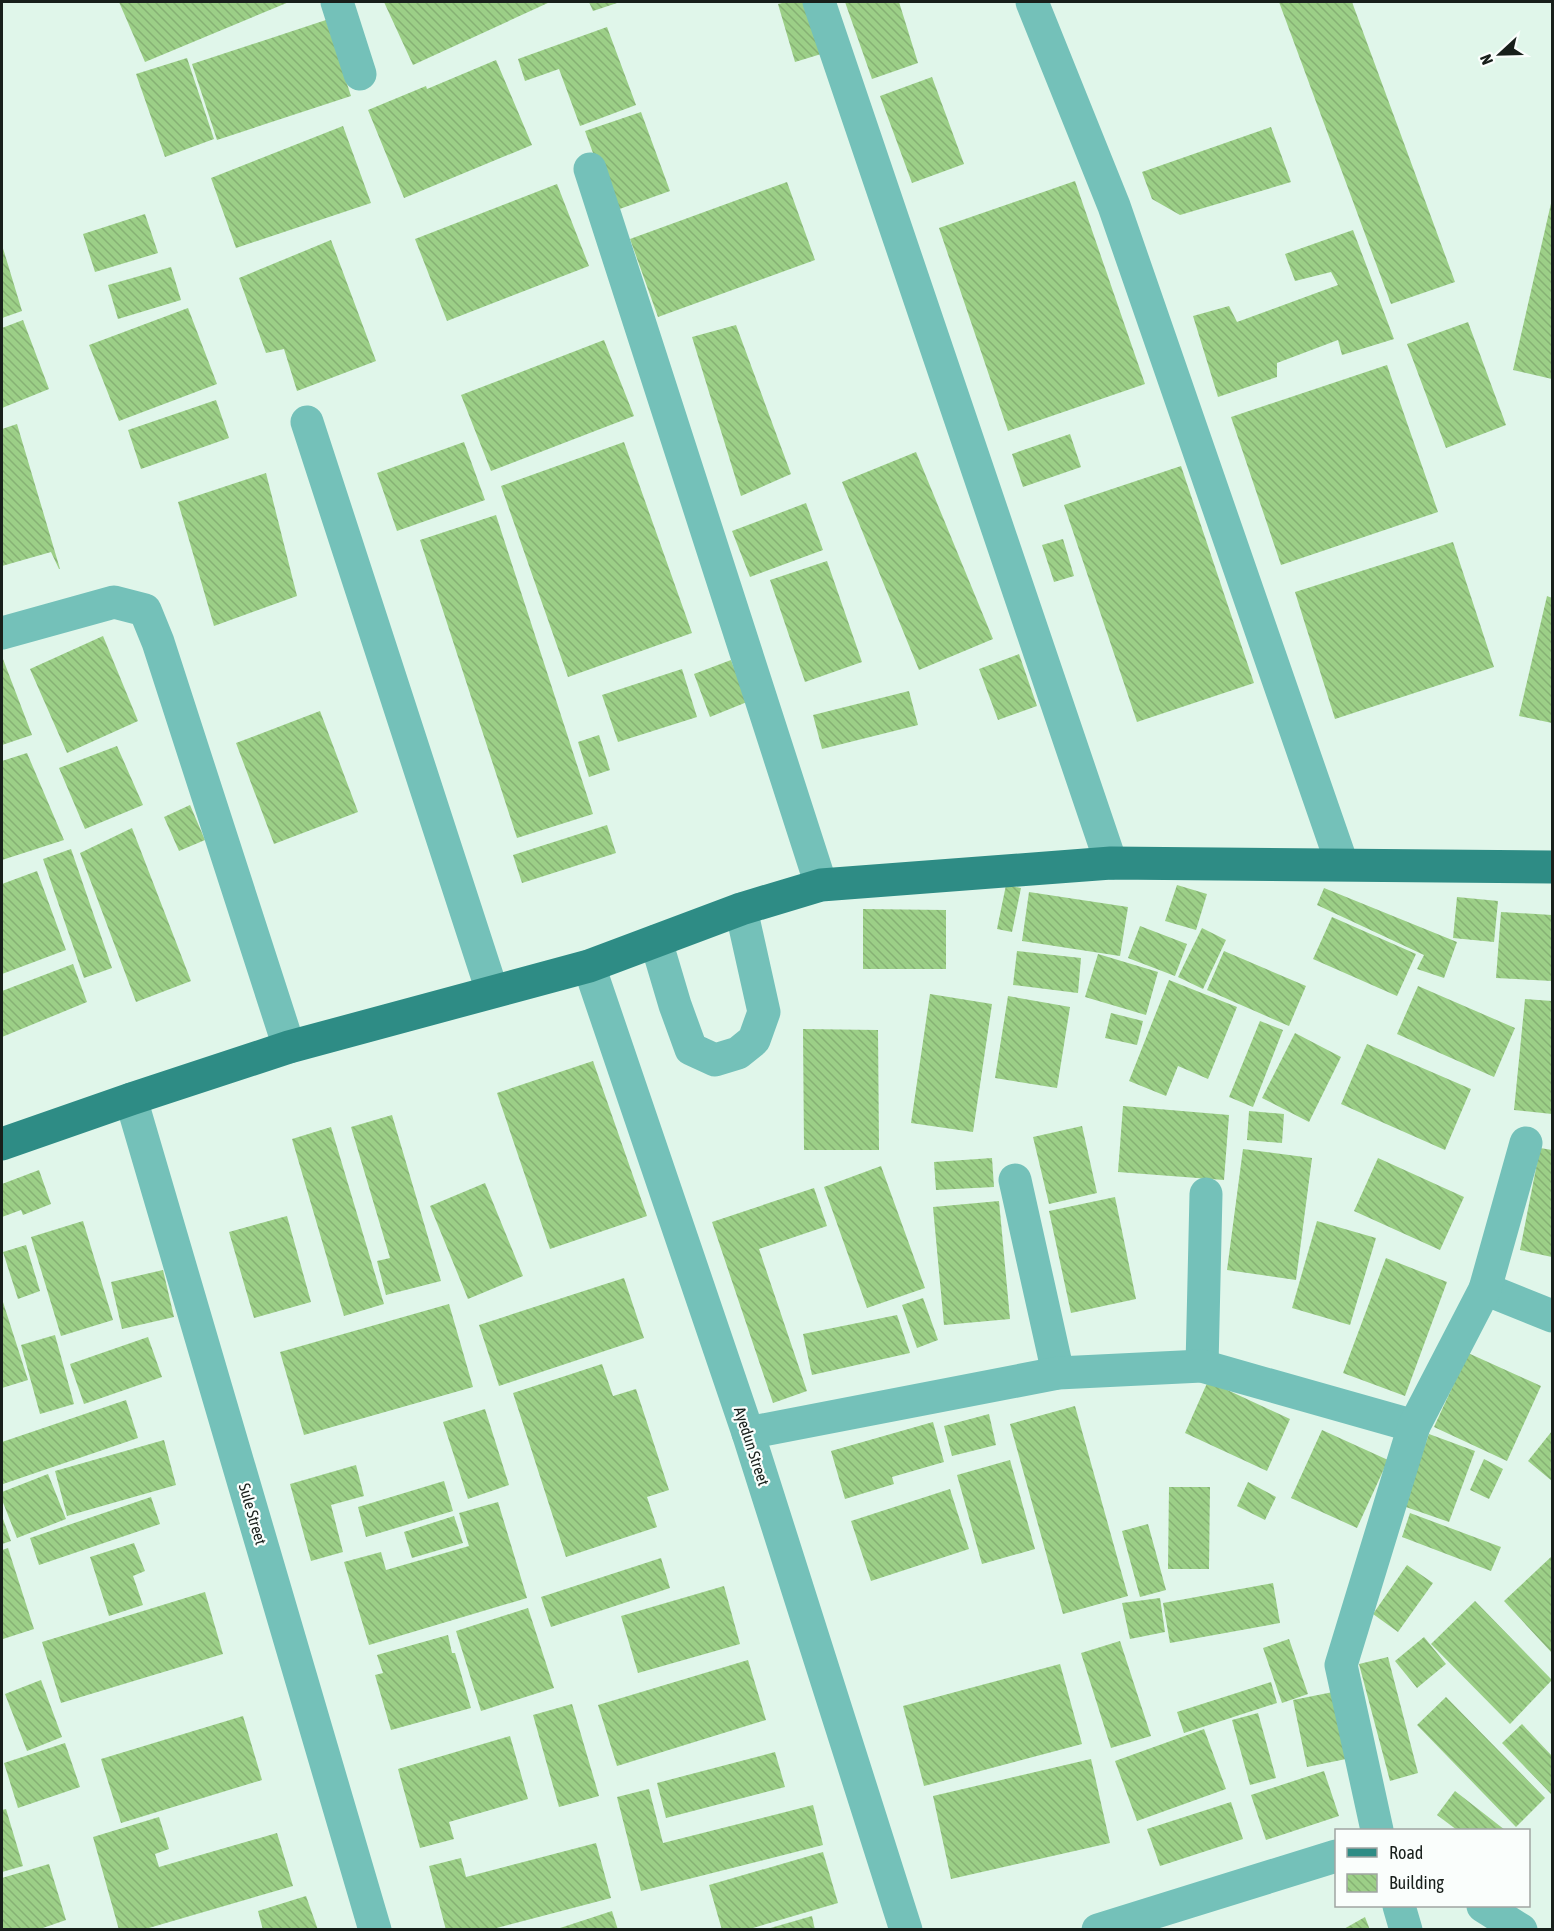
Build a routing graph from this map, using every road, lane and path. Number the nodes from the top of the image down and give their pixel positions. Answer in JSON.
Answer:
{"nodes":[{"id":1,"x":337,"y":2,"type":"edge"},
{"id":2,"x":819,"y":2,"type":"edge"},
{"id":3,"x":1032,"y":2,"type":"edge"},
{"id":4,"x":360,"y":74,"type":"dead end"},
{"id":5,"x":590,"y":170,"type":"dead end"},
{"id":6,"x":307,"y":422,"type":"dead end"},
{"id":7,"x":2,"y":633,"type":"edge"},
{"id":8,"x":1111,"y":863,"type":"junction"},
{"id":9,"x":1342,"y":864,"type":"junction"},
{"id":10,"x":1552,"y":867,"type":"edge"},
{"id":11,"x":821,"y":885,"type":"junction"},
{"id":12,"x":741,"y":909,"type":"junction"},
{"id":13,"x":656,"y":941,"type":"junction"},
{"id":14,"x":590,"y":966,"type":"junction"},
{"id":15,"x":492,"y":991,"type":"junction"},
{"id":16,"x":289,"y":1047,"type":"junction"},
{"id":17,"x":131,"y":1099,"type":"junction"},
{"id":18,"x":1526,"y":1143,"type":"dead end"},
{"id":19,"x":2,"y":1144,"type":"edge"},
{"id":20,"x":1015,"y":1180,"type":"dead end"},
{"id":21,"x":1206,"y":1194,"type":"dead end"},
{"id":22,"x":1485,"y":1289,"type":"junction"},
{"id":23,"x":1552,"y":1316,"type":"edge"},
{"id":24,"x":1202,"y":1366,"type":"junction"},
{"id":25,"x":1058,"y":1373,"type":"junction"},
{"id":26,"x":1414,"y":1426,"type":"junction"},
{"id":27,"x":748,"y":1433,"type":"junction"},
{"id":28,"x":1377,"y":1829,"type":"edge"},
{"id":29,"x":1335,"y":1856,"type":"edge"},
{"id":30,"x":1400,"y":1907,"type":"edge"},
{"id":31,"x":1486,"y":1907,"type":"edge"},
{"id":32,"x":375,"y":1929,"type":"edge"},
{"id":33,"x":906,"y":1929,"type":"edge"},
{"id":34,"x":1098,"y":1929,"type":"edge"},
{"id":35,"x":1406,"y":1929,"type":"edge"},
{"id":36,"x":1521,"y":1929,"type":"edge"}],
"edges":[{"from":1,"to":4,"type":"street"},
{"from":2,"to":8,"type":"street"},
{"from":3,"to":9,"type":"street"},
{"from":5,"to":11,"type":"street"},
{"from":6,"to":15,"type":"street"},
{"from":7,"to":16,"type":"street"},
{"from":8,"to":9,"type":"main road"},
{"from":8,"to":11,"type":"main road"},
{"from":9,"to":10,"type":"main road"},
{"from":11,"to":12,"type":"main road"},
{"from":12,"to":13,"type":"main road"},
{"from":12,"to":13,"type":"street"},
{"from":13,"to":14,"type":"main road"},
{"from":14,"to":15,"type":"main road"},
{"from":14,"to":27,"type":"street","name":"Ayedun Street"},
{"from":15,"to":16,"type":"main road"},
{"from":16,"to":17,"type":"main road"},
{"from":17,"to":19,"type":"main road"},
{"from":17,"to":32,"type":"street","name":"Sule Street"},
{"from":18,"to":22,"type":"street"},
{"from":20,"to":25,"type":"street"},
{"from":21,"to":24,"type":"street"},
{"from":22,"to":23,"type":"street"},
{"from":22,"to":26,"type":"street"},
{"from":24,"to":25,"type":"street"},
{"from":24,"to":26,"type":"street"},
{"from":25,"to":27,"type":"street"},
{"from":26,"to":28,"type":"street"},
{"from":27,"to":33,"type":"street","name":"Ayedun Street"},
{"from":29,"to":34,"type":"street"},
{"from":30,"to":35,"type":"street"},
{"from":31,"to":36,"type":"street"}]}
